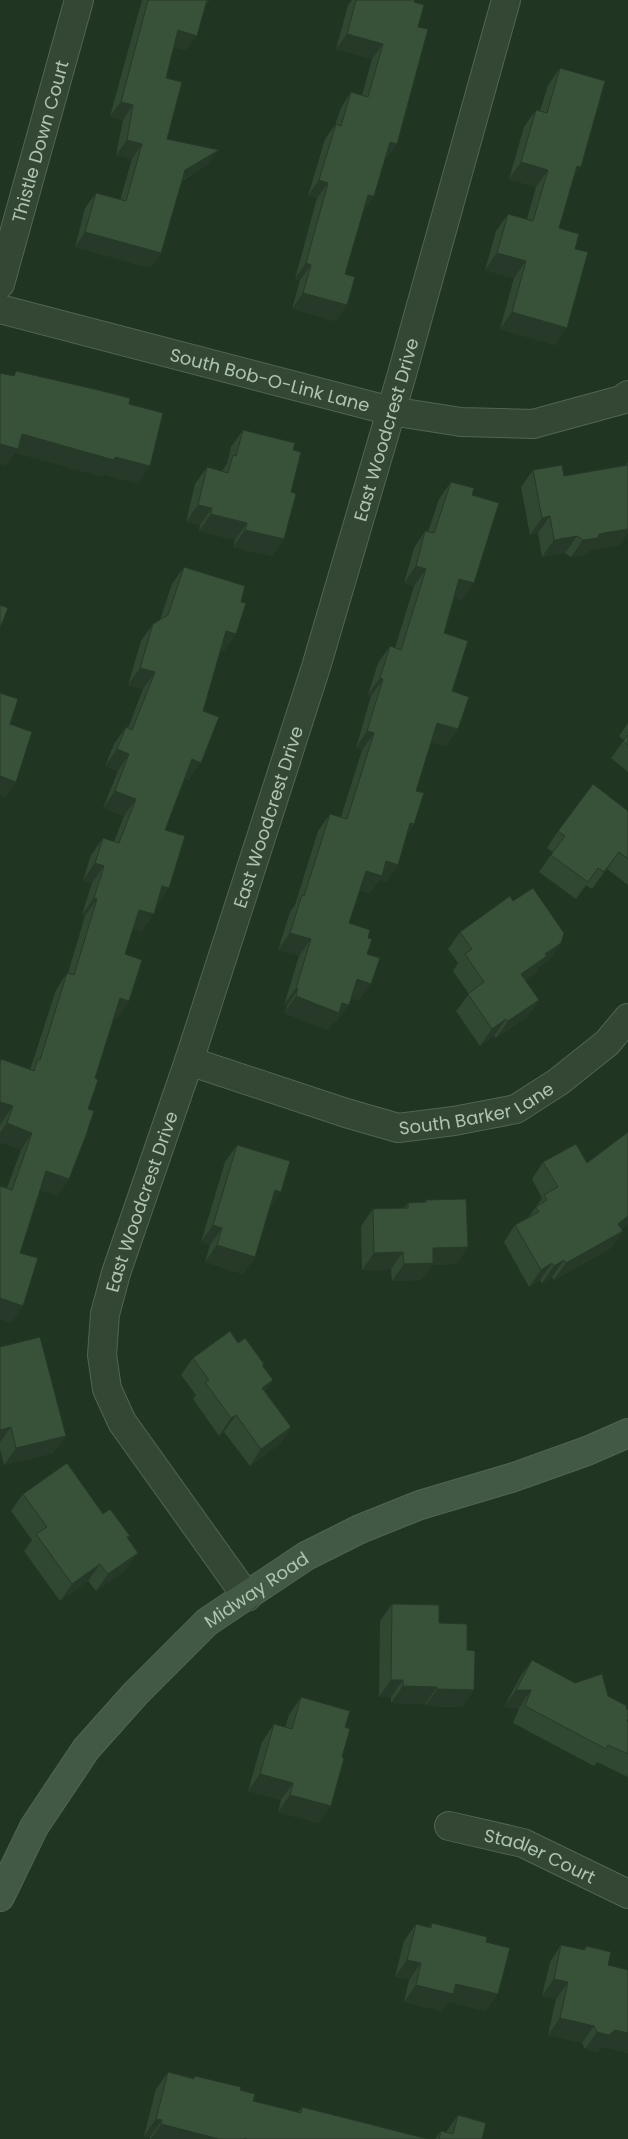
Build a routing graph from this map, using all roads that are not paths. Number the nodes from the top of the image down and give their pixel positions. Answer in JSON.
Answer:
{"nodes":[{"id":1,"x":79,"y":0,"type":"edge"},
{"id":2,"x":506,"y":0,"type":"edge"},
{"id":3,"x":0,"y":284,"type":"edge"},
{"id":4,"x":0,"y":309,"type":"edge"},
{"id":5,"x":628,"y":395,"type":"edge"},
{"id":6,"x":391,"y":411,"type":"junction"},
{"id":7,"x":628,"y":1018,"type":"edge"},
{"id":8,"x":189,"y":1061,"type":"junction"},
{"id":9,"x":628,"y":1433,"type":"edge"},
{"id":10,"x":247,"y":1598,"type":"junction"},
{"id":11,"x":449,"y":1826,"type":"dead end"},
{"id":12,"x":628,"y":1894,"type":"edge"},
{"id":13,"x":0,"y":1896,"type":"edge"}],
"edges":[{"from":1,"to":3,"type":"street","name":"Thistle Down Court"},
{"from":2,"to":6,"type":"street","name":"East Woodcrest Drive"},
{"from":4,"to":6,"type":"street","name":"South Bob-O-Link Lane"},
{"from":5,"to":6,"type":"street","name":"South Bob-O-Link Lane"},
{"from":6,"to":8,"type":"street","name":"East Woodcrest Drive"},
{"from":7,"to":8,"type":"street","name":"South Barker Lane"},
{"from":8,"to":10,"type":"street","name":"East Woodcrest Drive"},
{"from":9,"to":10,"type":"main road","name":"Midway Road"},
{"from":10,"to":13,"type":"main road","name":"Midway Road"},
{"from":11,"to":12,"type":"street","name":"Stadler Court"}]}
